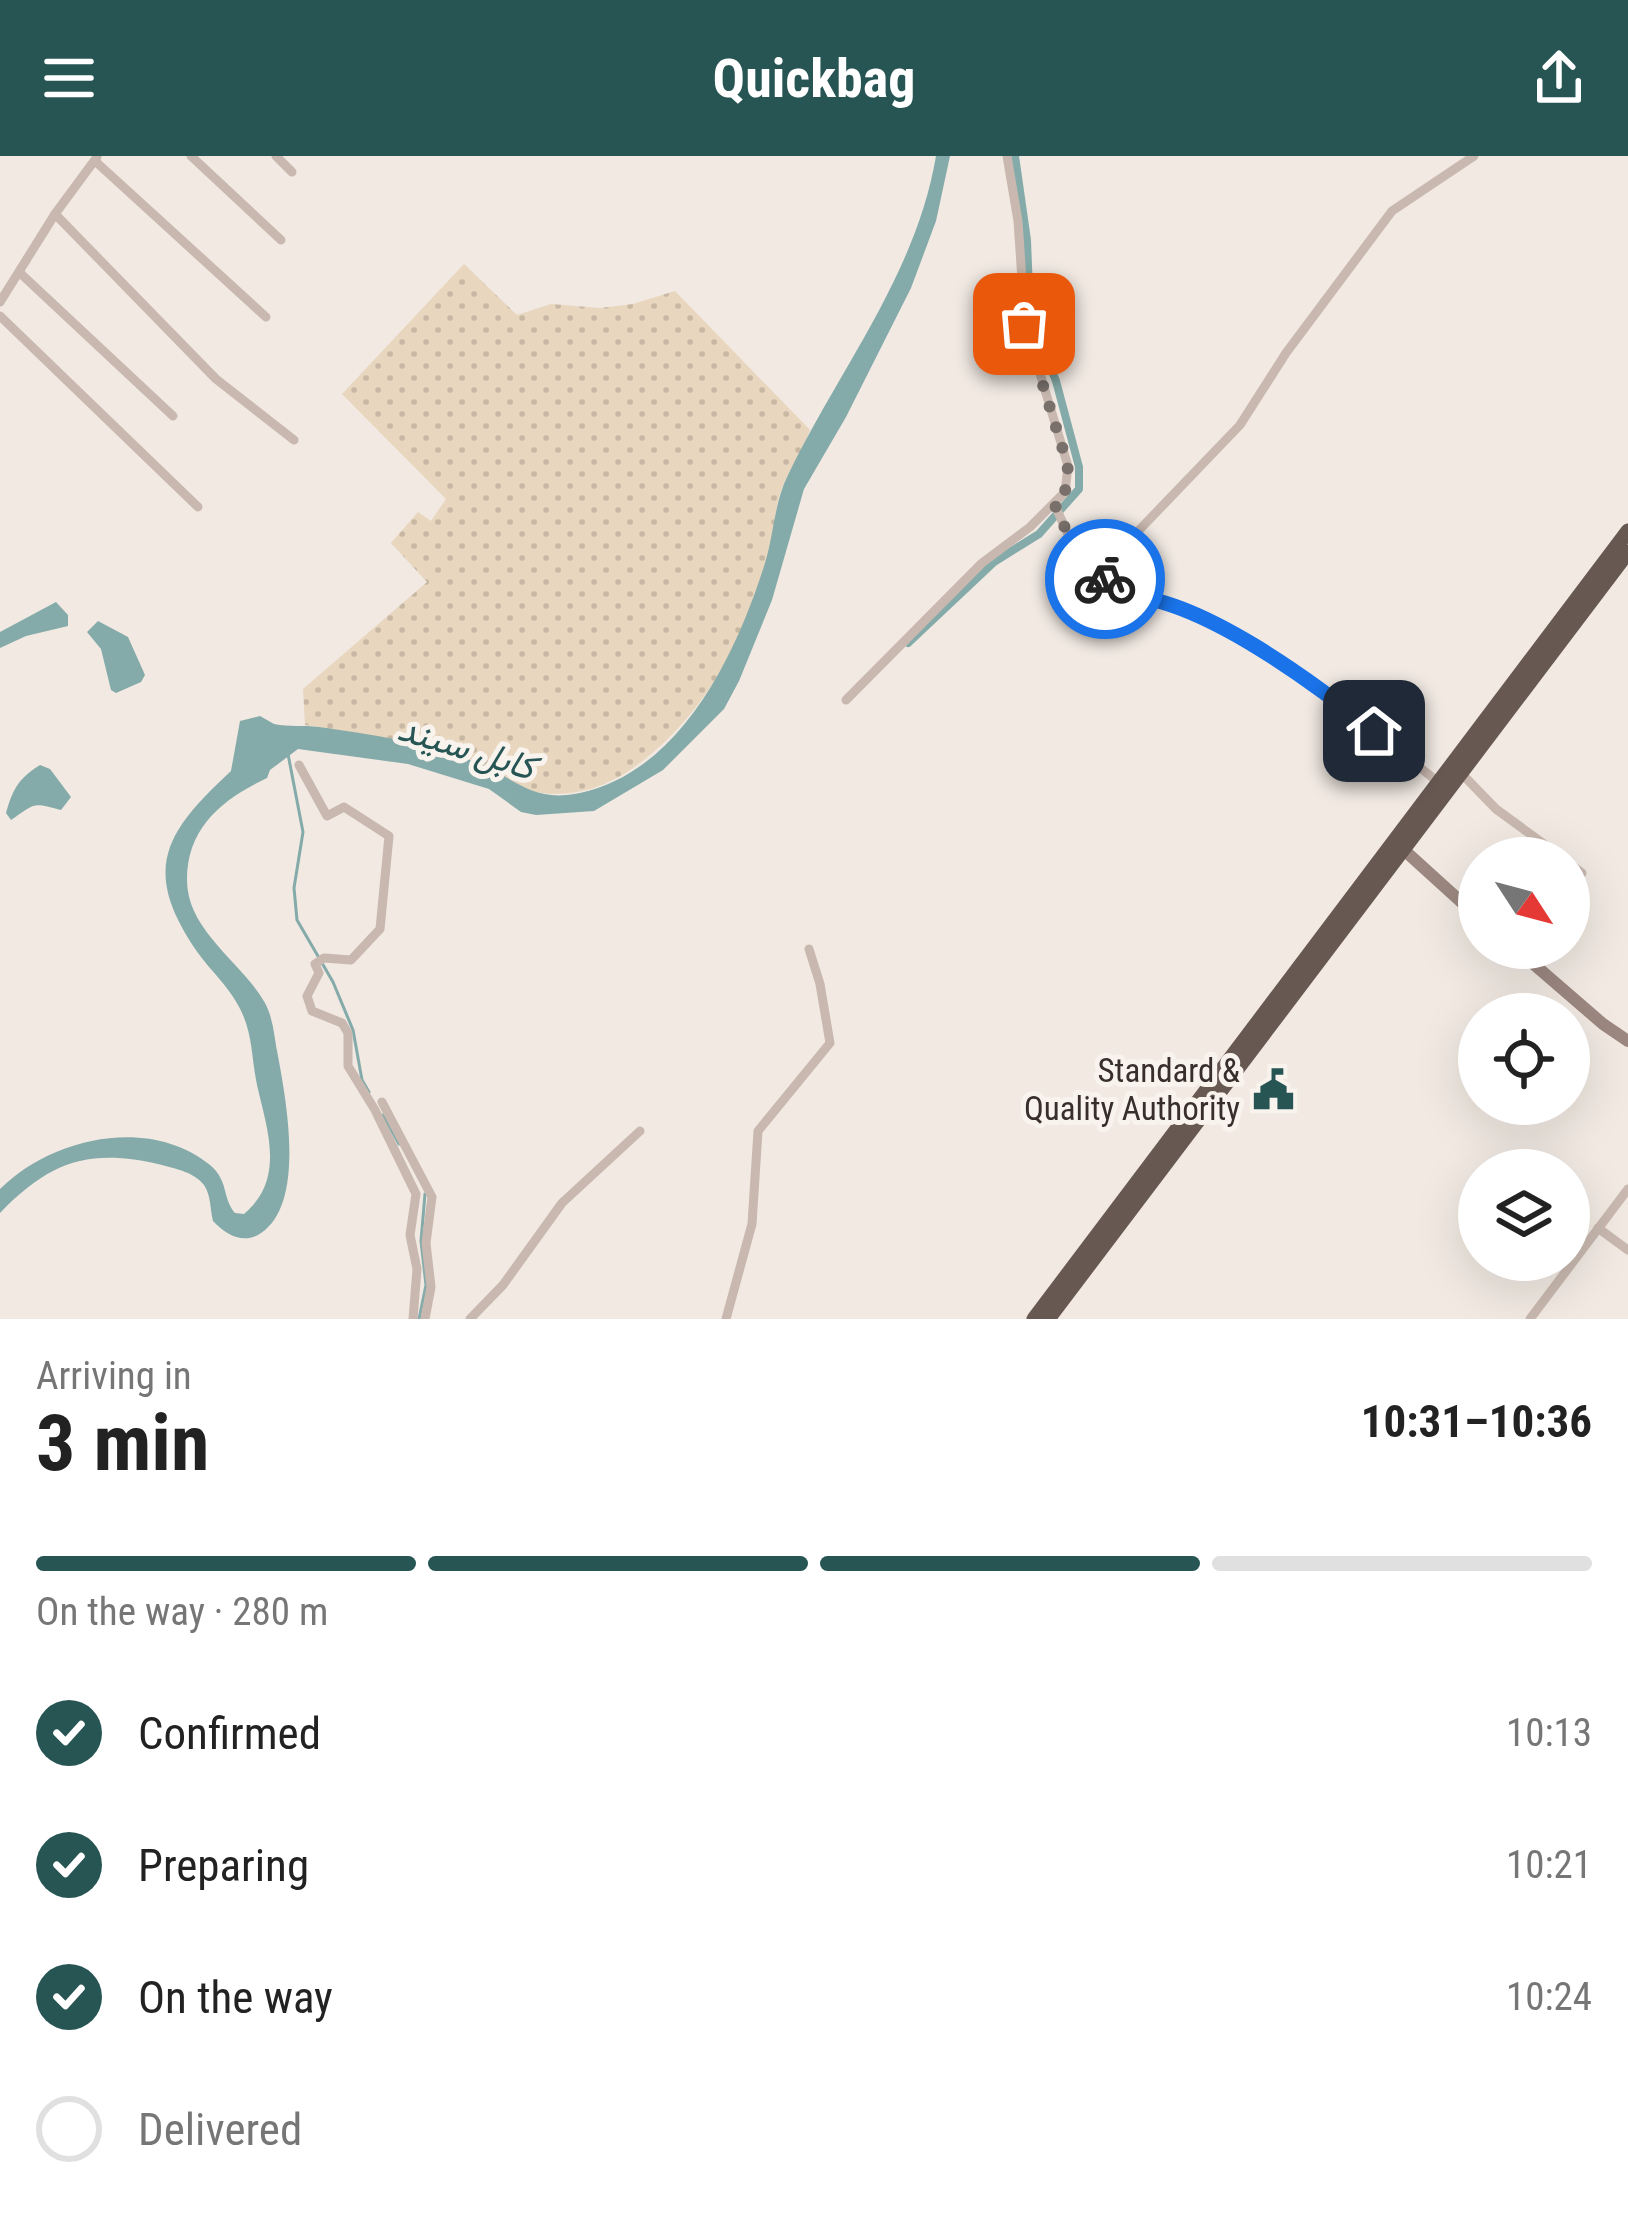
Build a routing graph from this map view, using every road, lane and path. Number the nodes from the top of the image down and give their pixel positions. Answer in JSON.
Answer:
{"nodes":[{"id":1,"x":191,"y":156,"type":"edge"},
{"id":2,"x":276,"y":156,"type":"edge"},
{"id":3,"x":1007,"y":156,"type":"edge"},
{"id":4,"x":1474,"y":156,"type":"edge"},
{"id":5,"x":96,"y":159,"type":"edge"},
{"id":6,"x":292,"y":172,"type":"dead end"},
{"id":7,"x":55,"y":214,"type":"junction"},
{"id":8,"x":281,"y":240,"type":"dead end"},
{"id":9,"x":19,"y":272,"type":"junction"},
{"id":10,"x":0,"y":302,"type":"edge"},
{"id":11,"x":0,"y":316,"type":"edge"},
{"id":12,"x":266,"y":317,"type":"dead end"},
{"id":13,"x":173,"y":416,"type":"dead end"},
{"id":14,"x":294,"y":440,"type":"dead end"},
{"id":15,"x":1054,"y":503,"type":"junction"},
{"id":16,"x":198,"y":507,"type":"dead end"},
{"id":17,"x":1628,"y":531,"type":"edge"},
{"id":18,"x":1628,"y":552,"type":"edge"},
{"id":19,"x":1138,"y":595,"type":"junction"},
{"id":20,"x":1561,"y":630,"type":"junction"},
{"id":21,"x":846,"y":700,"type":"dead end"},
{"id":22,"x":299,"y":765,"type":"dead end"},
{"id":23,"x":1462,"y":774,"type":"junction"},
{"id":24,"x":1438,"y":782,"type":"junction"},
{"id":25,"x":1534,"y":837,"type":"edge"},
{"id":26,"x":1404,"y":850,"type":"junction"},
{"id":27,"x":1458,"y":899,"type":"edge"},
{"id":28,"x":808,"y":949,"type":"dead end"},
{"id":29,"x":1539,"y":969,"type":"edge"},
{"id":30,"x":1628,"y":1041,"type":"edge"},
{"id":31,"x":382,"y":1102,"type":"dead end"},
{"id":32,"x":640,"y":1131,"type":"dead end"},
{"id":33,"x":1628,"y":1189,"type":"edge"},
{"id":34,"x":1598,"y":1228,"type":"junction"},
{"id":35,"x":1628,"y":1250,"type":"edge"},
{"id":36,"x":1086,"y":1259,"type":"junction"},
{"id":37,"x":474,"y":1314,"type":"edge"},
{"id":38,"x":413,"y":1319,"type":"edge"},
{"id":39,"x":425,"y":1319,"type":"edge"},
{"id":40,"x":487,"y":1319,"type":"edge"},
{"id":41,"x":726,"y":1319,"type":"edge"},
{"id":42,"x":1034,"y":1319,"type":"edge"},
{"id":43,"x":1048,"y":1319,"type":"edge"},
{"id":44,"x":1530,"y":1319,"type":"edge"}],
"edges":[{"from":1,"to":8,"type":"street"},
{"from":2,"to":6,"type":"street"},
{"from":3,"to":15,"type":"street"},
{"from":4,"to":19,"type":"street"},
{"from":5,"to":7,"type":"street"},
{"from":5,"to":12,"type":"street"},
{"from":7,"to":9,"type":"street"},
{"from":7,"to":14,"type":"street"},
{"from":9,"to":10,"type":"street"},
{"from":9,"to":13,"type":"street"},
{"from":11,"to":16,"type":"street"},
{"from":15,"to":19,"type":"street"},
{"from":15,"to":21,"type":"street"},
{"from":17,"to":20,"type":"highway"},
{"from":18,"to":20,"type":"highway"},
{"from":19,"to":24,"type":"street"},
{"from":20,"to":23,"type":"highway"},
{"from":20,"to":24,"type":"highway"},
{"from":22,"to":38,"type":"street"},
{"from":23,"to":25,"type":"street"},
{"from":23,"to":26,"type":"highway"},
{"from":24,"to":36,"type":"highway"},
{"from":26,"to":27,"type":"main road"},
{"from":26,"to":36,"type":"highway"},
{"from":28,"to":41,"type":"street"},
{"from":29,"to":30,"type":"main road"},
{"from":31,"to":39,"type":"street"},
{"from":32,"to":37,"type":"street"},
{"from":33,"to":34,"type":"street"},
{"from":34,"to":35,"type":"street"},
{"from":34,"to":44,"type":"street"},
{"from":36,"to":42,"type":"highway"},
{"from":36,"to":43,"type":"highway"},
{"from":37,"to":40,"type":"street"}]}
